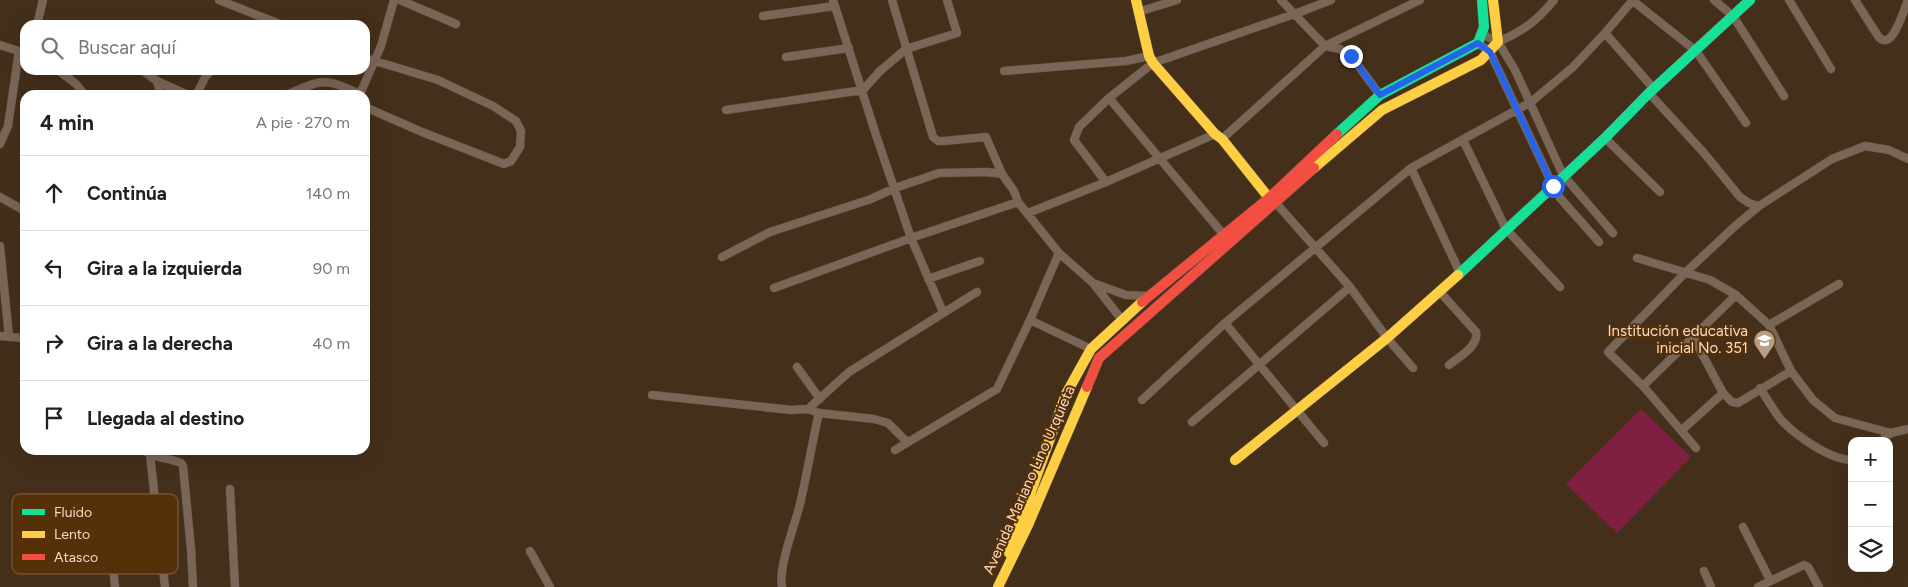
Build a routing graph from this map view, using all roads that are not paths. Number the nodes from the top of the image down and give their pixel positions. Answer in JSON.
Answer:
{"nodes":[{"id":1,"x":43,"y":0,"type":"edge"},
{"id":2,"x":219,"y":0,"type":"edge"},
{"id":3,"x":394,"y":0,"type":"edge"},
{"id":4,"x":400,"y":0,"type":"edge"},
{"id":5,"x":892,"y":0,"type":"edge"},
{"id":6,"x":947,"y":0,"type":"edge"},
{"id":7,"x":1136,"y":0,"type":"edge"},
{"id":8,"x":1177,"y":0,"type":"edge"},
{"id":9,"x":1280,"y":0,"type":"edge"},
{"id":10,"x":1331,"y":0,"type":"edge"},
{"id":11,"x":1420,"y":0,"type":"edge"},
{"id":12,"x":1482,"y":0,"type":"edge"},
{"id":13,"x":1493,"y":0,"type":"edge"},
{"id":14,"x":1554,"y":0,"type":"edge"},
{"id":15,"x":1633,"y":0,"type":"edge"},
{"id":16,"x":1714,"y":0,"type":"edge"},
{"id":17,"x":1750,"y":0,"type":"edge"},
{"id":18,"x":1789,"y":0,"type":"edge"},
{"id":19,"x":1855,"y":0,"type":"edge"},
{"id":20,"x":1908,"y":0,"type":"edge"},
{"id":21,"x":834,"y":3,"type":"edge"},
{"id":22,"x":1138,"y":12,"type":"junction"},
{"id":23,"x":1294,"y":15,"type":"junction"},
{"id":24,"x":763,"y":16,"type":"dead end"},
{"id":25,"x":1732,"y":16,"type":"junction"},
{"id":26,"x":38,"y":20,"type":"edge"},
{"id":27,"x":269,"y":20,"type":"edge"},
{"id":28,"x":456,"y":24,"type":"dead end"},
{"id":29,"x":1605,"y":33,"type":"junction"},
{"id":30,"x":1481,"y":39,"type":"junction"},
{"id":31,"x":1498,"y":42,"type":"junction"},
{"id":32,"x":0,"y":45,"type":"edge"},
{"id":33,"x":1325,"y":46,"type":"junction"},
{"id":34,"x":849,"y":48,"type":"junction"},
{"id":35,"x":906,"y":49,"type":"junction"},
{"id":36,"x":20,"y":51,"type":"edge"},
{"id":37,"x":1696,"y":51,"type":"junction"},
{"id":38,"x":1490,"y":52,"type":"junction"},
{"id":39,"x":786,"y":57,"type":"dead end"},
{"id":40,"x":370,"y":60,"type":"edge"},
{"id":41,"x":1151,"y":60,"type":"junction"},
{"id":42,"x":374,"y":61,"type":"junction"},
{"id":43,"x":20,"y":63,"type":"edge"},
{"id":44,"x":1831,"y":69,"type":"dead end"},
{"id":45,"x":370,"y":70,"type":"edge"},
{"id":46,"x":1004,"y":71,"type":"dead end"},
{"id":47,"x":64,"y":75,"type":"edge"},
{"id":48,"x":149,"y":75,"type":"edge"},
{"id":49,"x":207,"y":75,"type":"edge"},
{"id":50,"x":368,"y":75,"type":"edge"},
{"id":51,"x":157,"y":81,"type":"junction"},
{"id":52,"x":80,"y":90,"type":"edge"},
{"id":53,"x":160,"y":90,"type":"edge"},
{"id":54,"x":177,"y":90,"type":"edge"},
{"id":55,"x":199,"y":90,"type":"edge"},
{"id":56,"x":298,"y":90,"type":"edge"},
{"id":57,"x":351,"y":90,"type":"edge"},
{"id":58,"x":362,"y":90,"type":"edge"},
{"id":59,"x":863,"y":90,"type":"junction"},
{"id":60,"x":1652,"y":91,"type":"junction"},
{"id":61,"x":1380,"y":95,"type":"junction"},
{"id":62,"x":1784,"y":96,"type":"dead end"},
{"id":63,"x":1109,"y":98,"type":"junction"},
{"id":64,"x":1531,"y":102,"type":"junction"},
{"id":65,"x":370,"y":109,"type":"edge"},
{"id":66,"x":726,"y":110,"type":"dead end"},
{"id":67,"x":1518,"y":110,"type":"junction"},
{"id":68,"x":1746,"y":123,"type":"dead end"},
{"id":69,"x":1219,"y":136,"type":"junction"},
{"id":70,"x":1605,"y":138,"type":"junction"},
{"id":71,"x":1463,"y":140,"type":"junction"},
{"id":72,"x":0,"y":144,"type":"edge"},
{"id":73,"x":1160,"y":158,"type":"junction"},
{"id":74,"x":1908,"y":159,"type":"edge"},
{"id":75,"x":1411,"y":168,"type":"junction"},
{"id":76,"x":1002,"y":174,"type":"junction"},
{"id":77,"x":1563,"y":175,"type":"junction"},
{"id":78,"x":1106,"y":182,"type":"junction"},
{"id":79,"x":1553,"y":186,"type":"junction"},
{"id":80,"x":895,"y":188,"type":"junction"},
{"id":81,"x":1660,"y":192,"type":"dead end"},
{"id":82,"x":0,"y":197,"type":"edge"},
{"id":83,"x":1272,"y":200,"type":"junction"},
{"id":84,"x":1018,"y":202,"type":"junction"},
{"id":85,"x":1759,"y":206,"type":"junction"},
{"id":86,"x":20,"y":208,"type":"edge"},
{"id":87,"x":1028,"y":213,"type":"junction"},
{"id":88,"x":1506,"y":229,"type":"junction"},
{"id":89,"x":1613,"y":233,"type":"dead end"},
{"id":90,"x":1223,"y":234,"type":"junction"},
{"id":91,"x":911,"y":238,"type":"junction"},
{"id":92,"x":1599,"y":242,"type":"dead end"},
{"id":93,"x":0,"y":246,"type":"edge"},
{"id":94,"x":1315,"y":246,"type":"junction"},
{"id":95,"x":1059,"y":253,"type":"junction"},
{"id":96,"x":722,"y":257,"type":"dead end"},
{"id":97,"x":1637,"y":258,"type":"dead end"},
{"id":98,"x":980,"y":261,"type":"dead end"},
{"id":99,"x":1460,"y":273,"type":"junction"},
{"id":100,"x":1685,"y":273,"type":"junction"},
{"id":101,"x":928,"y":278,"type":"junction"},
{"id":102,"x":1093,"y":283,"type":"junction"},
{"id":103,"x":2,"y":284,"type":"edge"},
{"id":104,"x":1839,"y":284,"type":"dead end"},
{"id":105,"x":1350,"y":287,"type":"junction"},
{"id":106,"x":1560,"y":287,"type":"dead end"},
{"id":107,"x":774,"y":288,"type":"dead end"},
{"id":108,"x":977,"y":292,"type":"dead end"},
{"id":109,"x":1440,"y":292,"type":"junction"},
{"id":110,"x":1736,"y":295,"type":"junction"},
{"id":111,"x":1148,"y":296,"type":"junction"},
{"id":112,"x":943,"y":312,"type":"junction"},
{"id":113,"x":1030,"y":320,"type":"junction"},
{"id":114,"x":1122,"y":320,"type":"junction"},
{"id":115,"x":1225,"y":323,"type":"junction"},
{"id":116,"x":1769,"y":325,"type":"junction"},
{"id":117,"x":0,"y":336,"type":"edge"},
{"id":118,"x":9,"y":337,"type":"junction"},
{"id":119,"x":20,"y":338,"type":"edge"},
{"id":120,"x":1387,"y":338,"type":"junction"},
{"id":121,"x":1693,"y":338,"type":"junction"},
{"id":122,"x":1091,"y":349,"type":"junction"},
{"id":123,"x":1449,"y":365,"type":"dead end"},
{"id":124,"x":1258,"y":366,"type":"junction"},
{"id":125,"x":797,"y":367,"type":"dead end"},
{"id":126,"x":1413,"y":368,"type":"dead end"},
{"id":127,"x":1791,"y":371,"type":"junction"},
{"id":128,"x":1643,"y":386,"type":"junction"},
{"id":129,"x":1760,"y":388,"type":"junction"},
{"id":130,"x":1723,"y":393,"type":"junction"},
{"id":131,"x":652,"y":396,"type":"dead end"},
{"id":132,"x":820,"y":399,"type":"junction"},
{"id":133,"x":1142,"y":400,"type":"dead end"},
{"id":134,"x":808,"y":409,"type":"junction"},
{"id":135,"x":1296,"y":410,"type":"junction"},
{"id":136,"x":819,"y":413,"type":"junction"},
{"id":137,"x":1192,"y":422,"type":"dead end"},
{"id":138,"x":1908,"y":428,"type":"edge"},
{"id":139,"x":1682,"y":430,"type":"junction"},
{"id":140,"x":1891,"y":433,"type":"junction"},
{"id":141,"x":1886,"y":437,"type":"edge"},
{"id":142,"x":907,"y":442,"type":"junction"},
{"id":143,"x":1324,"y":443,"type":"dead end"},
{"id":144,"x":1696,"y":448,"type":"dead end"},
{"id":145,"x":895,"y":450,"type":"dead end"},
{"id":146,"x":147,"y":455,"type":"edge"},
{"id":147,"x":154,"y":455,"type":"edge"},
{"id":148,"x":1848,"y":459,"type":"edge"},
{"id":149,"x":1235,"y":460,"type":"dead end"},
{"id":150,"x":230,"y":489,"type":"dead end"},
{"id":151,"x":153,"y":494,"type":"edge"},
{"id":152,"x":1743,"y":527,"type":"dead end"},
{"id":153,"x":530,"y":551,"type":"dead end"},
{"id":154,"x":1704,"y":571,"type":"dead end"},
{"id":155,"x":114,"y":574,"type":"edge"},
{"id":156,"x":163,"y":574,"type":"edge"},
{"id":157,"x":1770,"y":580,"type":"junction"},
{"id":158,"x":115,"y":587,"type":"edge"},
{"id":159,"x":165,"y":587,"type":"edge"},
{"id":160,"x":193,"y":587,"type":"edge"},
{"id":161,"x":236,"y":587,"type":"edge"},
{"id":162,"x":550,"y":587,"type":"edge"},
{"id":163,"x":782,"y":587,"type":"edge"},
{"id":164,"x":998,"y":587,"type":"edge"},
{"id":165,"x":1711,"y":587,"type":"edge"},
{"id":166,"x":1758,"y":587,"type":"edge"},
{"id":167,"x":1819,"y":587,"type":"edge"}],
"edges":[{"from":1,"to":26,"type":"street"},
{"from":2,"to":27,"type":"street"},
{"from":3,"to":42,"type":"street"},
{"from":4,"to":28,"type":"street"},
{"from":5,"to":35,"type":"street"},
{"from":6,"to":35,"type":"street"},
{"from":7,"to":22,"type":"main road"},
{"from":8,"to":22,"type":"street"},
{"from":9,"to":23,"type":"street"},
{"from":10,"to":23,"type":"street"},
{"from":11,"to":33,"type":"street"},
{"from":12,"to":30,"type":"main road"},
{"from":13,"to":31,"type":"main road"},
{"from":14,"to":31,"type":"street"},
{"from":15,"to":29,"type":"street"},
{"from":15,"to":37,"type":"street"},
{"from":16,"to":25,"type":"street"},
{"from":17,"to":25,"type":"main road"},
{"from":18,"to":44,"type":"street"},
{"from":19,"to":20,"type":"street"},
{"from":21,"to":24,"type":"street"},
{"from":21,"to":34,"type":"street"},
{"from":22,"to":41,"type":"main road"},
{"from":23,"to":33,"type":"street"},
{"from":23,"to":41,"type":"street"},
{"from":25,"to":37,"type":"main road"},
{"from":25,"to":62,"type":"street"},
{"from":29,"to":60,"type":"street"},
{"from":29,"to":64,"type":"street"},
{"from":30,"to":31,"type":"street"},
{"from":30,"to":38,"type":"street"},
{"from":30,"to":61,"type":"main road","name":"Avenida Mariano Lino Urquieta"},
{"from":31,"to":38,"type":"main road","name":"Avenida Mariano Lino Urquieta"},
{"from":31,"to":64,"type":"street"},
{"from":32,"to":36,"type":"street"},
{"from":33,"to":61,"type":"street"},
{"from":33,"to":69,"type":"street"},
{"from":34,"to":39,"type":"street"},
{"from":34,"to":59,"type":"street"},
{"from":35,"to":59,"type":"street"},
{"from":35,"to":76,"type":"street"},
{"from":37,"to":60,"type":"main road"},
{"from":37,"to":68,"type":"street"},
{"from":38,"to":67,"type":"street"},
{"from":38,"to":83,"type":"main road","name":"Avenida Mariano Lino Urquieta"},
{"from":40,"to":42,"type":"street"},
{"from":41,"to":46,"type":"street"},
{"from":41,"to":63,"type":"street"},
{"from":41,"to":69,"type":"main road"},
{"from":42,"to":45,"type":"street"},
{"from":42,"to":65,"type":"street"},
{"from":43,"to":72,"type":"street"},
{"from":47,"to":52,"type":"street"},
{"from":48,"to":51,"type":"street"},
{"from":49,"to":55,"type":"street"},
{"from":50,"to":58,"type":"street"},
{"from":51,"to":53,"type":"street"},
{"from":51,"to":54,"type":"street"},
{"from":56,"to":57,"type":"street"},
{"from":59,"to":66,"type":"street"},
{"from":59,"to":80,"type":"street"},
{"from":60,"to":70,"type":"main road"},
{"from":60,"to":85,"type":"street"},
{"from":61,"to":83,"type":"main road","name":"Avenida Mariano Lino Urquieta"},
{"from":63,"to":73,"type":"street"},
{"from":63,"to":78,"type":"street"},
{"from":64,"to":67,"type":"street"},
{"from":64,"to":77,"type":"street"},
{"from":67,"to":71,"type":"street"},
{"from":67,"to":79,"type":"street"},
{"from":69,"to":73,"type":"street"},
{"from":69,"to":83,"type":"main road"},
{"from":70,"to":77,"type":"main road"},
{"from":70,"to":81,"type":"street"},
{"from":71,"to":75,"type":"street"},
{"from":71,"to":88,"type":"street"},
{"from":73,"to":78,"type":"street"},
{"from":73,"to":90,"type":"street"},
{"from":74,"to":85,"type":"street"},
{"from":75,"to":94,"type":"street"},
{"from":75,"to":99,"type":"street"},
{"from":76,"to":80,"type":"street"},
{"from":76,"to":84,"type":"street"},
{"from":77,"to":79,"type":"main road"},
{"from":77,"to":89,"type":"street"},
{"from":78,"to":87,"type":"street"},
{"from":79,"to":88,"type":"main road"},
{"from":79,"to":92,"type":"street"},
{"from":80,"to":91,"type":"street"},
{"from":80,"to":96,"type":"street"},
{"from":82,"to":86,"type":"street"},
{"from":83,"to":90,"type":"main road","name":"Avenida Mariano Lino Urquieta"},
{"from":83,"to":94,"type":"street"},
{"from":83,"to":164,"type":"main road","name":"Avenida Mariano Lino Urquieta"},
{"from":84,"to":87,"type":"street"},
{"from":84,"to":91,"type":"street"},
{"from":85,"to":100,"type":"street"},
{"from":87,"to":95,"type":"street"},
{"from":88,"to":99,"type":"main road"},
{"from":88,"to":106,"type":"street"},
{"from":90,"to":111,"type":"main road","name":"Avenida Mariano Lino Urquieta"},
{"from":91,"to":101,"type":"street"},
{"from":91,"to":107,"type":"street"},
{"from":93,"to":103,"type":"street"},
{"from":94,"to":105,"type":"street"},
{"from":94,"to":115,"type":"street"},
{"from":95,"to":102,"type":"street"},
{"from":95,"to":113,"type":"street"},
{"from":97,"to":100,"type":"street"},
{"from":98,"to":101,"type":"street"},
{"from":99,"to":109,"type":"main road"},
{"from":100,"to":110,"type":"street"},
{"from":100,"to":128,"type":"street"},
{"from":101,"to":112,"type":"street"},
{"from":102,"to":111,"type":"street"},
{"from":102,"to":114,"type":"street"},
{"from":103,"to":118,"type":"street"},
{"from":104,"to":116,"type":"street"},
{"from":105,"to":120,"type":"street"},
{"from":105,"to":124,"type":"street"},
{"from":108,"to":112,"type":"street"},
{"from":109,"to":120,"type":"main road"},
{"from":109,"to":123,"type":"street"},
{"from":110,"to":116,"type":"street"},
{"from":110,"to":121,"type":"street"},
{"from":111,"to":114,"type":"main road","name":"Avenida Mariano Lino Urquieta"},
{"from":112,"to":132,"type":"street"},
{"from":113,"to":122,"type":"street"},
{"from":113,"to":142,"type":"street"},
{"from":114,"to":122,"type":"main road","name":"Avenida Mariano Lino Urquieta"},
{"from":115,"to":124,"type":"street"},
{"from":115,"to":133,"type":"street"},
{"from":116,"to":127,"type":"street"},
{"from":117,"to":118,"type":"street"},
{"from":118,"to":119,"type":"street"},
{"from":120,"to":126,"type":"street"},
{"from":120,"to":135,"type":"main road"},
{"from":121,"to":128,"type":"street"},
{"from":121,"to":130,"type":"street"},
{"from":122,"to":164,"type":"main road","name":"Avenida Mariano Lino Urquieta"},
{"from":124,"to":135,"type":"street"},
{"from":124,"to":137,"type":"street"},
{"from":125,"to":132,"type":"street"},
{"from":127,"to":129,"type":"street"},
{"from":127,"to":140,"type":"street"},
{"from":128,"to":139,"type":"street"},
{"from":129,"to":130,"type":"street"},
{"from":129,"to":148,"type":"street"},
{"from":130,"to":139,"type":"street"},
{"from":131,"to":134,"type":"street"},
{"from":132,"to":134,"type":"street"},
{"from":134,"to":136,"type":"street"},
{"from":135,"to":143,"type":"street"},
{"from":135,"to":149,"type":"main road"},
{"from":136,"to":142,"type":"street"},
{"from":136,"to":163,"type":"street"},
{"from":138,"to":140,"type":"street"},
{"from":139,"to":144,"type":"street"},
{"from":140,"to":141,"type":"street"},
{"from":142,"to":145,"type":"street"},
{"from":146,"to":151,"type":"street"},
{"from":147,"to":160,"type":"street"},
{"from":150,"to":161,"type":"street"},
{"from":152,"to":157,"type":"street"},
{"from":153,"to":162,"type":"street"},
{"from":154,"to":165,"type":"street"},
{"from":155,"to":158,"type":"street"},
{"from":156,"to":159,"type":"street"},
{"from":157,"to":166,"type":"street"},
{"from":157,"to":167,"type":"street"}]}
